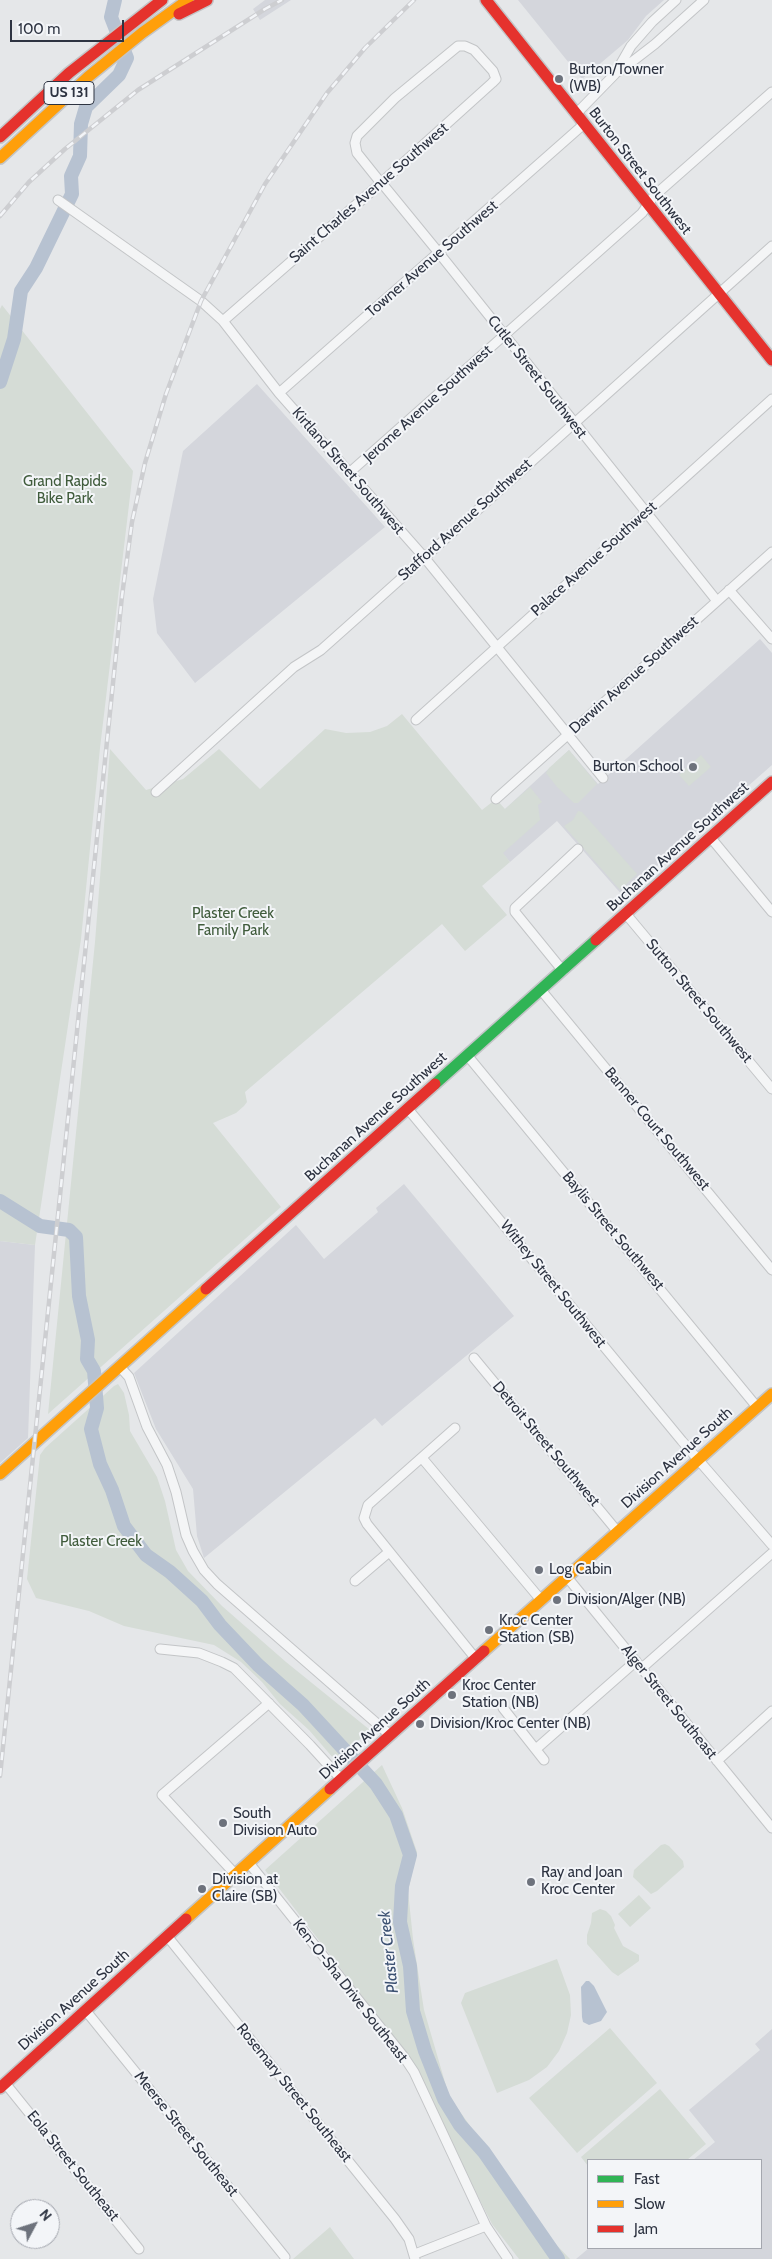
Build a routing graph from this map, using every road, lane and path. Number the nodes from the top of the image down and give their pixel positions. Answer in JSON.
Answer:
{"nodes":[{"id":1,"x":152,"y":0,"type":"edge"},
{"id":2,"x":162,"y":0,"type":"edge"},
{"id":3,"x":188,"y":0,"type":"edge"},
{"id":4,"x":207,"y":0,"type":"edge"},
{"id":5,"x":486,"y":0,"type":"edge"},
{"id":6,"x":676,"y":0,"type":"edge"},
{"id":7,"x":704,"y":0,"type":"edge"},
{"id":8,"x":142,"y":15,"type":"junction"},
{"id":9,"x":143,"y":32,"type":"junction"},
{"id":10,"x":483,"y":59,"type":"joint"},
{"id":11,"x":615,"y":74,"type":"junction"},
{"id":12,"x":772,"y":92,"type":"edge"},
{"id":13,"x":580,"y":119,"type":"junction"},
{"id":14,"x":0,"y":137,"type":"edge"},
{"id":15,"x":0,"y":158,"type":"edge"},
{"id":16,"x":381,"y":183,"type":"junction"},
{"id":17,"x":58,"y":200,"type":"dead end"},
{"id":18,"x":648,"y":206,"type":"junction"},
{"id":19,"x":772,"y":246,"type":"edge"},
{"id":20,"x":439,"y":253,"type":"junction"},
{"id":21,"x":718,"y":294,"type":"junction"},
{"id":22,"x":223,"y":321,"type":"junction"},
{"id":23,"x":504,"y":336,"type":"junction"},
{"id":24,"x":772,"y":360,"type":"edge"},
{"id":25,"x":279,"y":393,"type":"junction"},
{"id":26,"x":772,"y":399,"type":"edge"},
{"id":27,"x":573,"y":423,"type":"junction"},
{"id":28,"x":350,"y":474,"type":"junction"},
{"id":29,"x":645,"y":513,"type":"junction"},
{"id":30,"x":772,"y":552,"type":"edge"},
{"id":31,"x":424,"y":557,"type":"junction"},
{"id":32,"x":729,"y":590,"type":"junction"},
{"id":33,"x":717,"y":601,"type":"junction"},
{"id":34,"x":772,"y":639,"type":"edge"},
{"id":35,"x":496,"y":646,"type":"junction"},
{"id":36,"x":416,"y":720,"type":"dead end"},
{"id":37,"x":568,"y":736,"type":"junction"},
{"id":38,"x":603,"y":778,"type":"dead end"},
{"id":39,"x":772,"y":782,"type":"edge"},
{"id":40,"x":156,"y":792,"type":"dead end"},
{"id":41,"x":496,"y":799,"type":"dead end"},
{"id":42,"x":711,"y":838,"type":"junction"},
{"id":43,"x":578,"y":849,"type":"dead end"},
{"id":44,"x":772,"y":912,"type":"edge"},
{"id":45,"x":626,"y":914,"type":"junction"},
{"id":46,"x":563,"y":971,"type":"junction"},
{"id":47,"x":541,"y":990,"type":"junction"},
{"id":48,"x":467,"y":1055,"type":"junction"},
{"id":49,"x":772,"y":1089,"type":"edge"},
{"id":50,"x":408,"y":1110,"type":"junction"},
{"id":51,"x":772,"y":1270,"type":"edge"},
{"id":52,"x":474,"y":1358,"type":"dead end"},
{"id":53,"x":120,"y":1367,"type":"junction"},
{"id":54,"x":772,"y":1394,"type":"edge"},
{"id":55,"x":757,"y":1407,"type":"junction"},
{"id":56,"x":455,"y":1428,"type":"dead end"},
{"id":57,"x":422,"y":1458,"type":"junction"},
{"id":58,"x":699,"y":1459,"type":"junction"},
{"id":59,"x":0,"y":1474,"type":"edge"},
{"id":60,"x":617,"y":1531,"type":"junction"},
{"id":61,"x":772,"y":1545,"type":"edge"},
{"id":62,"x":389,"y":1552,"type":"junction"},
{"id":63,"x":772,"y":1553,"type":"edge"},
{"id":64,"x":567,"y":1577,"type":"junction"},
{"id":65,"x":355,"y":1581,"type":"dead end"},
{"id":66,"x":541,"y":1600,"type":"junction"},
{"id":67,"x":160,"y":1649,"type":"dead end"},
{"id":68,"x":476,"y":1659,"type":"junction"},
{"id":69,"x":639,"y":1665,"type":"junction"},
{"id":70,"x":268,"y":1703,"type":"junction"},
{"id":71,"x":503,"y":1708,"type":"dead end"},
{"id":72,"x":772,"y":1711,"type":"edge"},
{"id":73,"x":386,"y":1739,"type":"junction"},
{"id":74,"x":536,"y":1749,"type":"junction"},
{"id":75,"x":544,"y":1760,"type":"dead end"},
{"id":76,"x":717,"y":1761,"type":"junction"},
{"id":77,"x":345,"y":1776,"type":"junction"},
{"id":78,"x":772,"y":1828,"type":"edge"},
{"id":79,"x":249,"y":1863,"type":"junction"},
{"id":80,"x":236,"y":1875,"type":"junction"},
{"id":81,"x":167,"y":1936,"type":"junction"},
{"id":82,"x":86,"y":2011,"type":"junction"},
{"id":83,"x":3,"y":2086,"type":"edge"},
{"id":84,"x":486,"y":2226,"type":"junction"},
{"id":85,"x":140,"y":2249,"type":"dead end"},
{"id":86,"x":415,"y":2256,"type":"edge"},
{"id":87,"x":285,"y":2257,"type":"dead end"},
{"id":88,"x":508,"y":2259,"type":"edge"}],
"edges":[{"from":1,"to":8,"type":"main road"},
{"from":2,"to":8,"type":"main road","number":"US 131"},
{"from":3,"to":9,"type":"main road","number":"US 131"},
{"from":4,"to":9,"type":"main road"},
{"from":5,"to":13,"type":"main road","name":"Burton Street Southwest"},
{"from":6,"to":11,"type":"street"},
{"from":7,"to":11,"type":"street"},
{"from":8,"to":14,"type":"main road","number":"US 131"},
{"from":9,"to":15,"type":"main road","number":"US 131"},
{"from":10,"to":16,"type":"street","name":"Saint Charles Avenue Southwest"},
{"from":10,"to":16,"type":"street","name":"Cutler Street Southwest"},
{"from":11,"to":13,"type":"street","name":"Towner Avenue Southwest"},
{"from":12,"to":18,"type":"street","name":"Jerome Avenue Southwest"},
{"from":13,"to":18,"type":"main road","name":"Burton Street Southwest"},
{"from":13,"to":20,"type":"street","name":"Towner Avenue Southwest"},
{"from":16,"to":20,"type":"street","name":"Cutler Street Southwest"},
{"from":16,"to":22,"type":"street","name":"Saint Charles Avenue Southwest"},
{"from":17,"to":22,"type":"street","name":"Kirtland Street Southwest"},
{"from":18,"to":21,"type":"main road","name":"Burton Street Southwest"},
{"from":18,"to":23,"type":"street","name":"Jerome Avenue Southwest"},
{"from":19,"to":21,"type":"street","name":"Stafford Avenue Southwest"},
{"from":20,"to":23,"type":"street","name":"Cutler Street Southwest"},
{"from":20,"to":25,"type":"street","name":"Towner Avenue Southwest"},
{"from":21,"to":24,"type":"main road","name":"Burton Street Southwest"},
{"from":21,"to":27,"type":"street","name":"Stafford Avenue Southwest"},
{"from":22,"to":25,"type":"street","name":"Kirtland Street Southwest"},
{"from":23,"to":27,"type":"street","name":"Cutler Street Southwest"},
{"from":23,"to":28,"type":"street","name":"Jerome Avenue Southwest"},
{"from":25,"to":28,"type":"street","name":"Kirtland Street Southwest"},
{"from":26,"to":29,"type":"street","name":"Palace Avenue Southwest"},
{"from":27,"to":29,"type":"street","name":"Cutler Street Southwest"},
{"from":27,"to":31,"type":"street","name":"Stafford Avenue Southwest"},
{"from":28,"to":31,"type":"street","name":"Kirtland Street Southwest"},
{"from":29,"to":33,"type":"street","name":"Cutler Street Southwest"},
{"from":29,"to":35,"type":"street","name":"Palace Avenue Southwest"},
{"from":30,"to":32,"type":"street","name":"Darwin Avenue Southwest"},
{"from":31,"to":35,"type":"street","name":"Kirtland Street Southwest"},
{"from":31,"to":40,"type":"street","name":"Stafford Avenue Southwest"},
{"from":32,"to":33,"type":"street","name":"Darwin Avenue Southwest"},
{"from":32,"to":34,"type":"street"},
{"from":33,"to":37,"type":"street","name":"Darwin Avenue Southwest"},
{"from":35,"to":36,"type":"street","name":"Palace Avenue Southwest"},
{"from":35,"to":37,"type":"street","name":"Kirtland Street Southwest"},
{"from":37,"to":38,"type":"street","name":"Kirtland Street Southwest"},
{"from":37,"to":41,"type":"street","name":"Darwin Avenue Southwest"},
{"from":39,"to":42,"type":"main road","name":"Buchanan Avenue Southwest"},
{"from":42,"to":44,"type":"street"},
{"from":42,"to":45,"type":"main road","name":"Buchanan Avenue Southwest"},
{"from":43,"to":46,"type":"street"},
{"from":45,"to":46,"type":"main road","name":"Buchanan Avenue Southwest"},
{"from":45,"to":49,"type":"street","name":"Sutton Street Southwest"},
{"from":46,"to":47,"type":"main road","name":"Buchanan Avenue Southwest"},
{"from":47,"to":48,"type":"main road","name":"Buchanan Avenue Southwest"},
{"from":47,"to":51,"type":"street","name":"Banner Court Southwest"},
{"from":48,"to":50,"type":"main road","name":"Buchanan Avenue Southwest"},
{"from":48,"to":55,"type":"street","name":"Baylis Street Southwest"},
{"from":50,"to":53,"type":"main road","name":"Buchanan Avenue Southwest"},
{"from":50,"to":58,"type":"street","name":"Withey Street Southwest"},
{"from":52,"to":60,"type":"street","name":"Detroit Street Southwest"},
{"from":53,"to":59,"type":"main road","name":"Buchanan Avenue Southwest"},
{"from":53,"to":73,"type":"street"},
{"from":54,"to":55,"type":"main road","name":"Division Avenue South"},
{"from":55,"to":58,"type":"main road","name":"Division Avenue South"},
{"from":56,"to":57,"type":"street"},
{"from":57,"to":62,"type":"street"},
{"from":57,"to":66,"type":"street"},
{"from":58,"to":60,"type":"main road","name":"Division Avenue South"},
{"from":58,"to":61,"type":"street","name":"Withey Street Southwest"},
{"from":60,"to":64,"type":"main road","name":"Division Avenue South"},
{"from":62,"to":65,"type":"street"},
{"from":62,"to":68,"type":"street"},
{"from":63,"to":69,"type":"street"},
{"from":64,"to":66,"type":"main road","name":"Division Avenue South"},
{"from":64,"to":69,"type":"street","name":"Alger Street Southeast"},
{"from":66,"to":68,"type":"main road","name":"Division Avenue South"},
{"from":67,"to":70,"type":"street"},
{"from":68,"to":73,"type":"main road","name":"Division Avenue South"},
{"from":69,"to":74,"type":"street"},
{"from":69,"to":76,"type":"street","name":"Alger Street Southeast"},
{"from":70,"to":77,"type":"street"},
{"from":70,"to":80,"type":"street"},
{"from":71,"to":74,"type":"street"},
{"from":72,"to":76,"type":"street"},
{"from":73,"to":77,"type":"main road","name":"Division Avenue South"},
{"from":74,"to":75,"type":"street"},
{"from":76,"to":78,"type":"street","name":"Alger Street Southeast"},
{"from":77,"to":79,"type":"main road","name":"Division Avenue South"},
{"from":79,"to":80,"type":"main road","name":"Division Avenue South"},
{"from":79,"to":84,"type":"street","name":"Ken-O-Sha Drive Southeast"},
{"from":80,"to":81,"type":"main road","name":"Division Avenue South"},
{"from":81,"to":82,"type":"main road","name":"Division Avenue South"},
{"from":81,"to":86,"type":"street","name":"Rosemary Street Southeast"},
{"from":82,"to":83,"type":"main road","name":"Division Avenue South"},
{"from":82,"to":87,"type":"street","name":"Meerse Street Southeast"},
{"from":83,"to":85,"type":"street","name":"Eola Street Southeast"},
{"from":84,"to":86,"type":"street"},
{"from":84,"to":88,"type":"street","name":"Ken-O-Sha Drive Southeast"}]}
